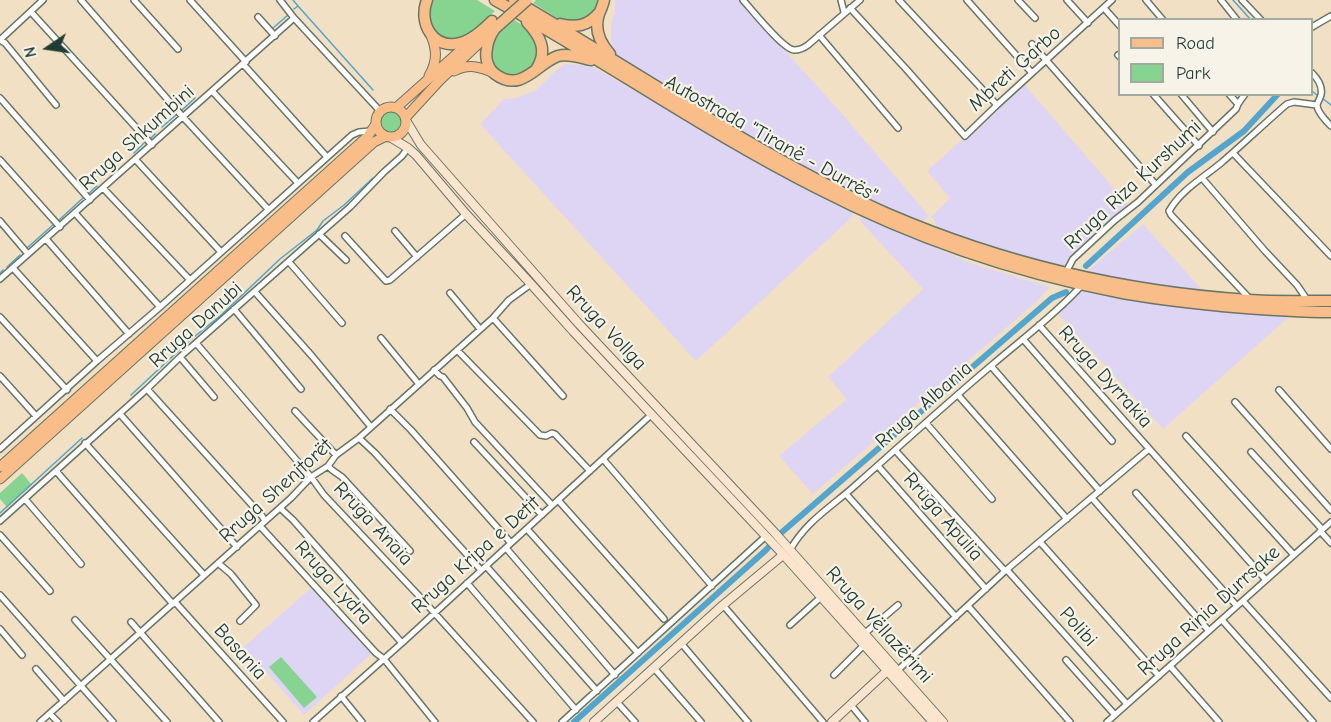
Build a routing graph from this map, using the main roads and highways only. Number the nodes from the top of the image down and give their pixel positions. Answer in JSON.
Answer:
{"nodes":[{"id":1,"x":427,"y":0,"type":"edge"},
{"id":2,"x":495,"y":0,"type":"edge"},
{"id":3,"x":527,"y":0,"type":"edge"},
{"id":4,"x":604,"y":0,"type":"edge"},
{"id":5,"x":515,"y":4,"type":"edge"},
{"id":6,"x":600,"y":13,"type":"junction"},
{"id":7,"x":547,"y":21,"type":"junction"},
{"id":8,"x":496,"y":24,"type":"junction"},
{"id":9,"x":482,"y":30,"type":"junction"},
{"id":10,"x":430,"y":33,"type":"junction"},
{"id":11,"x":616,"y":61,"type":"junction"},
{"id":12,"x":600,"y":62,"type":"junction"},
{"id":13,"x":533,"y":73,"type":"junction"},
{"id":14,"x":494,"y":74,"type":"junction"},
{"id":15,"x":440,"y":80,"type":"junction"},
{"id":16,"x":426,"y":81,"type":"junction"},
{"id":17,"x":397,"y":107,"type":"junction"},
{"id":18,"x":407,"y":119,"type":"junction"},
{"id":19,"x":374,"y":128,"type":"junction"},
{"id":20,"x":388,"y":137,"type":"junction"},
{"id":21,"x":1331,"y":301,"type":"edge"},
{"id":22,"x":1331,"y":312,"type":"edge"},
{"id":23,"x":655,"y":412,"type":"junction"},
{"id":24,"x":0,"y":467,"type":"edge"},
{"id":25,"x":0,"y":479,"type":"edge"},
{"id":26,"x":785,"y":551,"type":"junction"},
{"id":27,"x":887,"y":671,"type":"junction"},
{"id":28,"x":594,"y":722,"type":"edge"},
{"id":29,"x":832,"y":722,"type":"edge"},
{"id":30,"x":933,"y":722,"type":"edge"},
{"id":31,"x":943,"y":722,"type":"edge"}],
"edges":[{"from":1,"to":10,"type":"highway"},
{"from":2,"to":5,"type":"highway","name":"Autostrada \"Tiranë - Durrës\""},
{"from":3,"to":8,"type":"highway","bridge":true},
{"from":4,"to":6,"type":"highway"},
{"from":5,"to":7,"type":"highway","name":"Autostrada \"Tiranë - Durrës\""},
{"from":5,"to":8,"type":"highway"},
{"from":5,"to":12,"type":"highway","name":"Autostrada \"Tiranë - Durrës\""},
{"from":5,"to":13,"type":"highway"},
{"from":6,"to":7,"type":"highway"},
{"from":6,"to":11,"type":"highway"},
{"from":7,"to":11,"type":"highway","name":"Autostrada \"Tiranë - Durrës\""},
{"from":8,"to":9,"type":"highway"},
{"from":8,"to":14,"type":"highway"},
{"from":8,"to":15,"type":"main road"},
{"from":9,"to":10,"type":"highway"},
{"from":9,"to":16,"type":"main road"},
{"from":10,"to":16,"type":"main road"},
{"from":11,"to":21,"type":"highway","name":"Autostrada \"Tiranë - Durrës\""},
{"from":12,"to":13,"type":"highway"},
{"from":12,"to":22,"type":"highway","name":"Autostrada \"Tiranë - Durrës\""},
{"from":13,"to":14,"type":"highway"},
{"from":14,"to":15,"type":"main road"},
{"from":15,"to":18,"type":"main road"},
{"from":16,"to":17,"type":"main road"},
{"from":17,"to":18,"type":"main road"},
{"from":17,"to":19,"type":"main road"},
{"from":18,"to":20,"type":"main road"},
{"from":18,"to":23,"type":"main road","name":"Rruga Vollga"},
{"from":19,"to":20,"type":"main road"},
{"from":19,"to":24,"type":"main road"},
{"from":20,"to":23,"type":"main road","name":"Rruga Vollga"},
{"from":20,"to":25,"type":"main road"},
{"from":23,"to":26,"type":"main road","name":"Rruga Vollga"},
{"from":23,"to":26,"type":"main road","name":"Rruga Vollga"},
{"from":26,"to":27,"type":"main road","name":"Rruga Vëllazërimi"},
{"from":26,"to":28,"type":"main road"},
{"from":26,"to":31,"type":"main road","name":"Rruga Vëllazërimi"},
{"from":27,"to":29,"type":"main road"},
{"from":27,"to":30,"type":"main road","name":"Rruga Vëllazërimi"}]}
